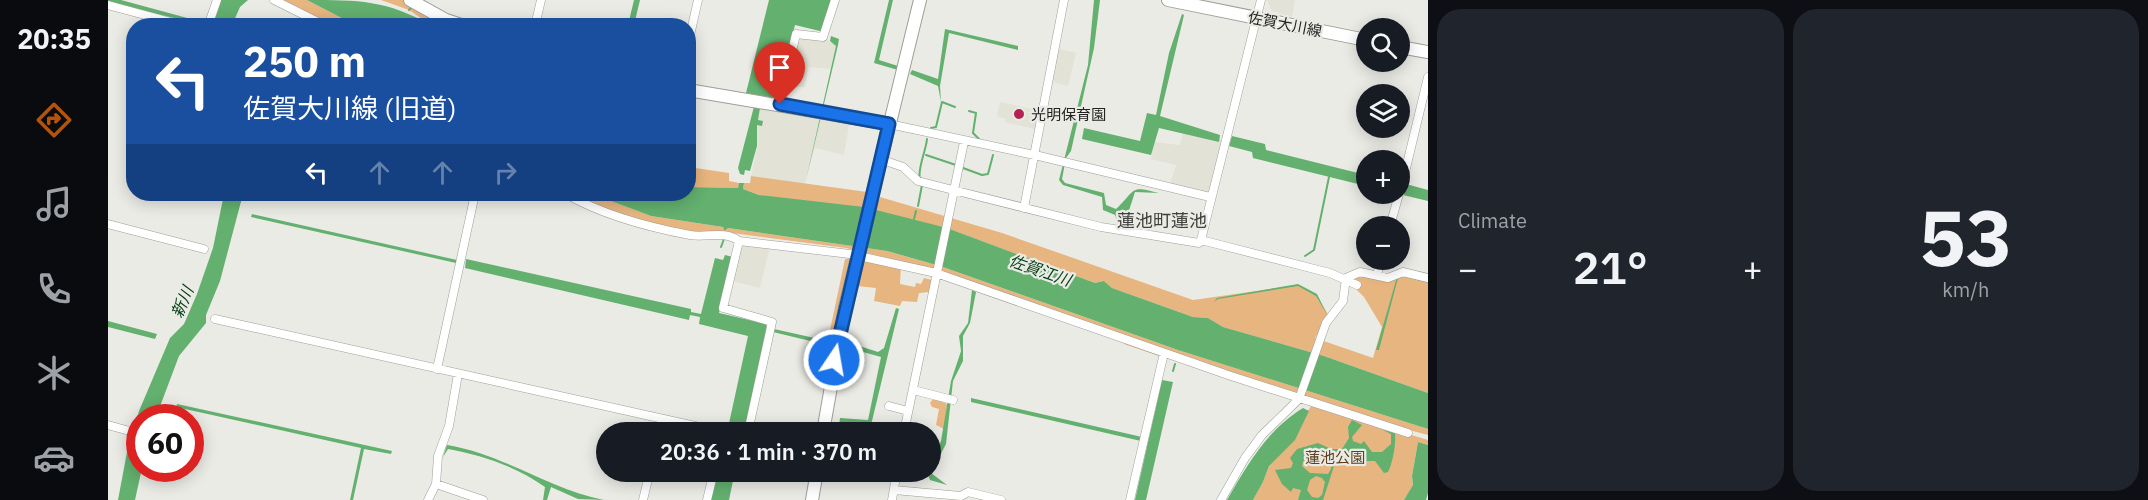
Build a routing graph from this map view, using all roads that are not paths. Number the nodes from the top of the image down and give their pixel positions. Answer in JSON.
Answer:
{"nodes":[{"id":1,"x":217,"y":0,"type":"edge"},
{"id":2,"x":274,"y":0,"type":"edge"},
{"id":3,"x":410,"y":0,"type":"edge"},
{"id":4,"x":541,"y":0,"type":"edge"},
{"id":5,"x":698,"y":0,"type":"edge"},
{"id":6,"x":835,"y":0,"type":"edge"},
{"id":7,"x":920,"y":0,"type":"edge"},
{"id":8,"x":1064,"y":0,"type":"edge"},
{"id":9,"x":1168,"y":0,"type":"edge"},
{"id":10,"x":1261,"y":0,"type":"edge"},
{"id":11,"x":108,"y":5,"type":"edge"},
{"id":12,"x":156,"y":18,"type":"edge"},
{"id":13,"x":211,"y":18,"type":"edge"},
{"id":14,"x":310,"y":18,"type":"edge"},
{"id":15,"x":441,"y":18,"type":"edge"},
{"id":16,"x":537,"y":18,"type":"edge"},
{"id":17,"x":694,"y":18,"type":"edge"},
{"id":18,"x":1256,"y":18,"type":"junction"},
{"id":19,"x":1356,"y":38,"type":"edge"},
{"id":20,"x":1410,"y":49,"type":"edge"},
{"id":21,"x":1428,"y":52,"type":"edge"},
{"id":22,"x":1428,"y":78,"type":"edge"},
{"id":23,"x":696,"y":91,"type":"edge"},
{"id":24,"x":780,"y":104,"type":"junction"},
{"id":25,"x":889,"y":124,"type":"junction"},
{"id":26,"x":964,"y":142,"type":"junction"},
{"id":27,"x":1410,"y":151,"type":"edge"},
{"id":28,"x":1034,"y":156,"type":"junction"},
{"id":29,"x":880,"y":159,"type":"junction"},
{"id":30,"x":953,"y":190,"type":"junction"},
{"id":31,"x":1210,"y":197,"type":"junction"},
{"id":32,"x":474,"y":201,"type":"edge"},
{"id":33,"x":582,"y":201,"type":"edge"},
{"id":34,"x":1024,"y":208,"type":"junction"},
{"id":35,"x":108,"y":224,"type":"edge"},
{"id":36,"x":1201,"y":240,"type":"junction"},
{"id":37,"x":739,"y":241,"type":"junction"},
{"id":38,"x":204,"y":249,"type":"dead end"},
{"id":39,"x":857,"y":254,"type":"junction"},
{"id":40,"x":1378,"y":270,"type":"edge"},
{"id":41,"x":936,"y":272,"type":"junction"},
{"id":42,"x":1377,"y":275,"type":"junction"},
{"id":43,"x":1346,"y":278,"type":"junction"},
{"id":44,"x":1428,"y":278,"type":"edge"},
{"id":45,"x":1357,"y":285,"type":"dead end"},
{"id":46,"x":215,"y":319,"type":"dead end"},
{"id":47,"x":1164,"y":353,"type":"junction"},
{"id":48,"x":437,"y":369,"type":"junction"},
{"id":49,"x":458,"y":374,"type":"junction"},
{"id":50,"x":913,"y":390,"type":"junction"},
{"id":51,"x":1300,"y":398,"type":"junction"},
{"id":52,"x":950,"y":399,"type":"dead end"},
{"id":53,"x":890,"y":406,"type":"dead end"},
{"id":54,"x":908,"y":411,"type":"junction"},
{"id":55,"x":663,"y":419,"type":"junction"},
{"id":56,"x":662,"y":422,"type":"edge"},
{"id":57,"x":677,"y":422,"type":"edge"},
{"id":58,"x":750,"y":422,"type":"edge"},
{"id":59,"x":825,"y":422,"type":"edge"},
{"id":60,"x":906,"y":422,"type":"edge"},
{"id":61,"x":108,"y":425,"type":"edge"},
{"id":62,"x":126,"y":430,"type":"dead end"},
{"id":63,"x":1408,"y":433,"type":"dead end"},
{"id":64,"x":647,"y":482,"type":"edge"},
{"id":65,"x":711,"y":482,"type":"edge"},
{"id":66,"x":815,"y":482,"type":"edge"},
{"id":67,"x":895,"y":482,"type":"edge"},
{"id":68,"x":436,"y":484,"type":"junction"},
{"id":69,"x":894,"y":490,"type":"junction"},
{"id":70,"x":428,"y":500,"type":"edge"},
{"id":71,"x":483,"y":500,"type":"edge"},
{"id":72,"x":643,"y":500,"type":"edge"},
{"id":73,"x":707,"y":500,"type":"edge"},
{"id":74,"x":812,"y":500,"type":"edge"},
{"id":75,"x":892,"y":500,"type":"edge"},
{"id":76,"x":1001,"y":500,"type":"edge"},
{"id":77,"x":1130,"y":500,"type":"edge"},
{"id":78,"x":1221,"y":500,"type":"edge"}],
"edges":[{"from":1,"to":13,"type":"street"},
{"from":2,"to":14,"type":"street"},
{"from":3,"to":15,"type":"main road"},
{"from":4,"to":16,"type":"street"},
{"from":5,"to":17,"type":"street"},
{"from":6,"to":24,"type":"street"},
{"from":7,"to":25,"type":"main road"},
{"from":8,"to":28,"type":"street"},
{"from":9,"to":18,"type":"main road","name":"佐賀大川線"},
{"from":10,"to":18,"type":"street"},
{"from":11,"to":12,"type":"street"},
{"from":18,"to":19,"type":"main road","name":"佐賀大川線"},
{"from":18,"to":31,"type":"street"},
{"from":20,"to":21,"type":"main road"},
{"from":22,"to":27,"type":"street"},
{"from":23,"to":24,"type":"main road"},
{"from":24,"to":25,"type":"main road"},
{"from":25,"to":26,"type":"street"},
{"from":25,"to":29,"type":"main road"},
{"from":26,"to":28,"type":"street"},
{"from":26,"to":30,"type":"street"},
{"from":28,"to":31,"type":"street"},
{"from":28,"to":34,"type":"street"},
{"from":29,"to":30,"type":"street"},
{"from":29,"to":39,"type":"main road"},
{"from":30,"to":34,"type":"street"},
{"from":30,"to":41,"type":"street"},
{"from":31,"to":36,"type":"street"},
{"from":32,"to":48,"type":"street"},
{"from":33,"to":37,"type":"street"},
{"from":34,"to":36,"type":"street"},
{"from":35,"to":38,"type":"street"},
{"from":36,"to":43,"type":"street"},
{"from":37,"to":39,"type":"street"},
{"from":37,"to":58,"type":"street"},
{"from":39,"to":41,"type":"street"},
{"from":39,"to":59,"type":"main road"},
{"from":40,"to":42,"type":"street"},
{"from":41,"to":47,"type":"street"},
{"from":41,"to":50,"type":"street"},
{"from":42,"to":43,"type":"street"},
{"from":42,"to":44,"type":"street"},
{"from":43,"to":45,"type":"street"},
{"from":43,"to":51,"type":"street"},
{"from":46,"to":48,"type":"street"},
{"from":47,"to":51,"type":"street"},
{"from":47,"to":77,"type":"street"},
{"from":48,"to":49,"type":"street"},
{"from":49,"to":55,"type":"street"},
{"from":49,"to":68,"type":"street"},
{"from":50,"to":52,"type":"street"},
{"from":50,"to":54,"type":"street"},
{"from":51,"to":63,"type":"street"},
{"from":51,"to":78,"type":"street"},
{"from":53,"to":54,"type":"street"},
{"from":54,"to":60,"type":"street"},
{"from":55,"to":56,"type":"street"},
{"from":55,"to":57,"type":"street"},
{"from":61,"to":62,"type":"street"},
{"from":64,"to":72,"type":"street"},
{"from":65,"to":73,"type":"street"},
{"from":66,"to":74,"type":"main road"},
{"from":67,"to":69,"type":"street"},
{"from":68,"to":70,"type":"street"},
{"from":68,"to":71,"type":"street"},
{"from":69,"to":75,"type":"street"},
{"from":69,"to":76,"type":"street"}]}
